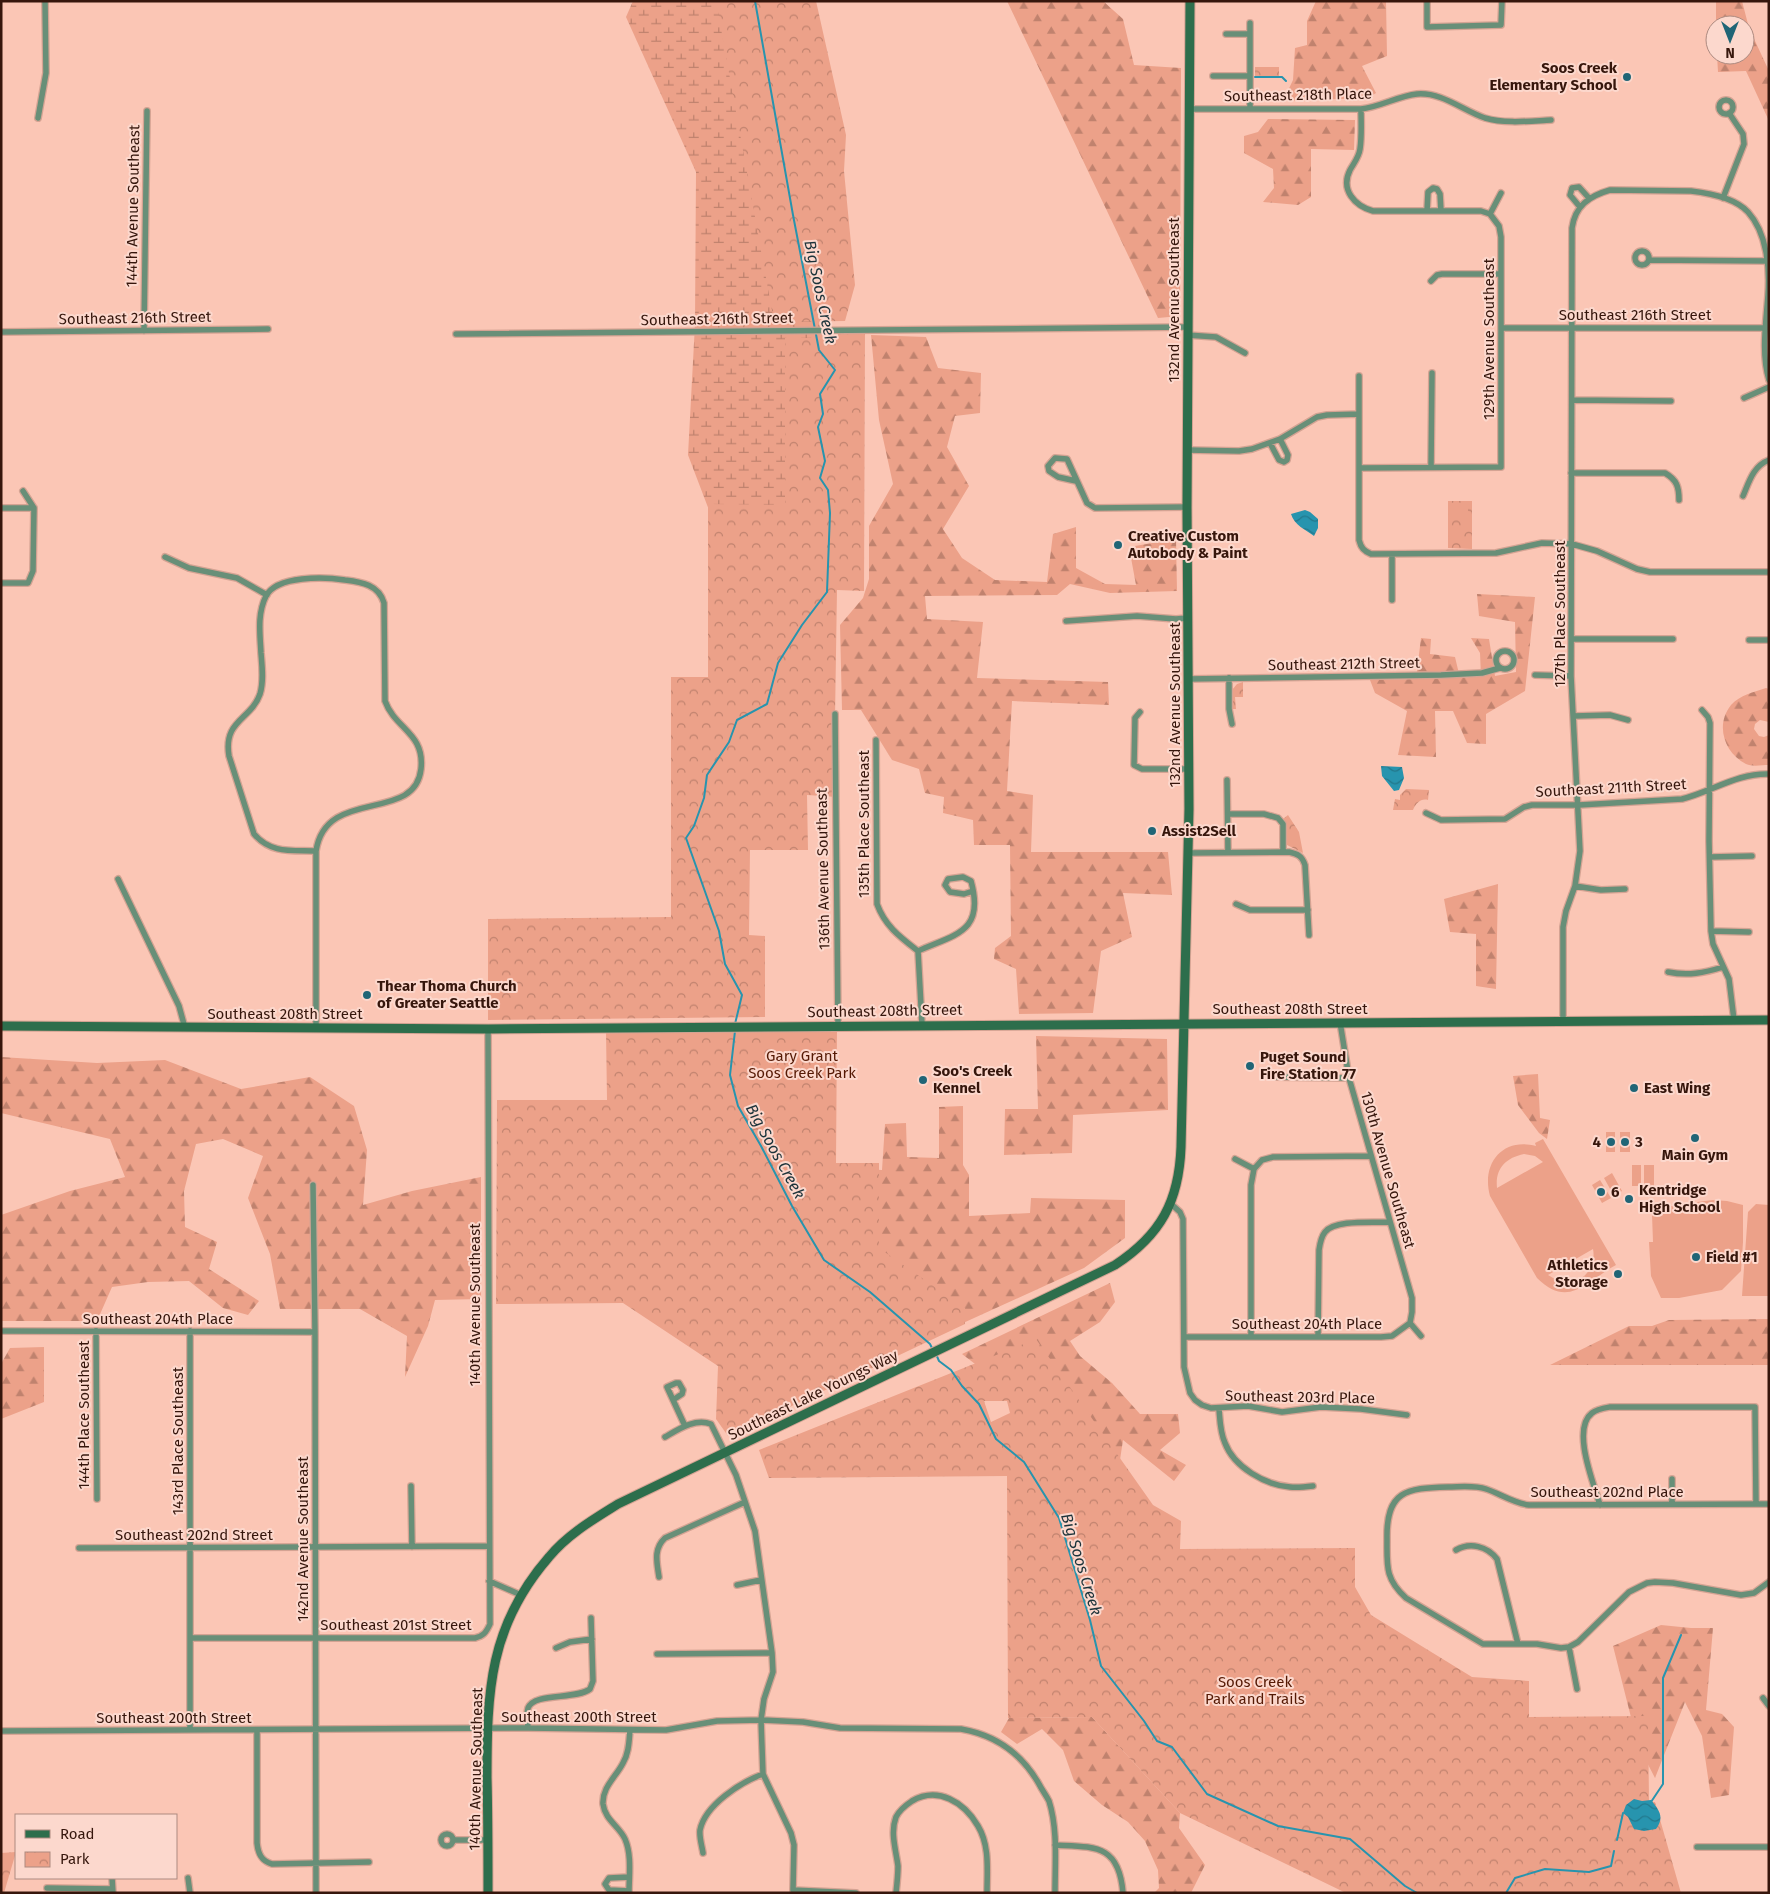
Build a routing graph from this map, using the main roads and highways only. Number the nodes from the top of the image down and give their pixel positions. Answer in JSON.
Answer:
{"nodes":[{"id":1,"x":1190,"y":1,"type":"edge"},
{"id":2,"x":1769,"y":1020,"type":"edge"},
{"id":3,"x":1185,"y":1023,"type":"junction"},
{"id":4,"x":1,"y":1026,"type":"edge"},
{"id":5,"x":1170,"y":1203,"type":"joint"},
{"id":6,"x":498,"y":1646,"type":"joint"},
{"id":7,"x":488,"y":1893,"type":"edge"}],
"edges":[{"from":1,"to":3,"type":"main road","name":"132nd Avenue Southeast"},
{"from":2,"to":3,"type":"main road","name":"Southeast 208th Street"},
{"from":3,"to":4,"type":"main road","name":"Southeast 208th Street"},
{"from":3,"to":5,"type":"main road","name":"132nd Avenue Southeast"},
{"from":5,"to":6,"type":"main road","name":"Southeast Lake Youngs Way"},
{"from":6,"to":7,"type":"main road","name":"140th Avenue Southeast"}]}
